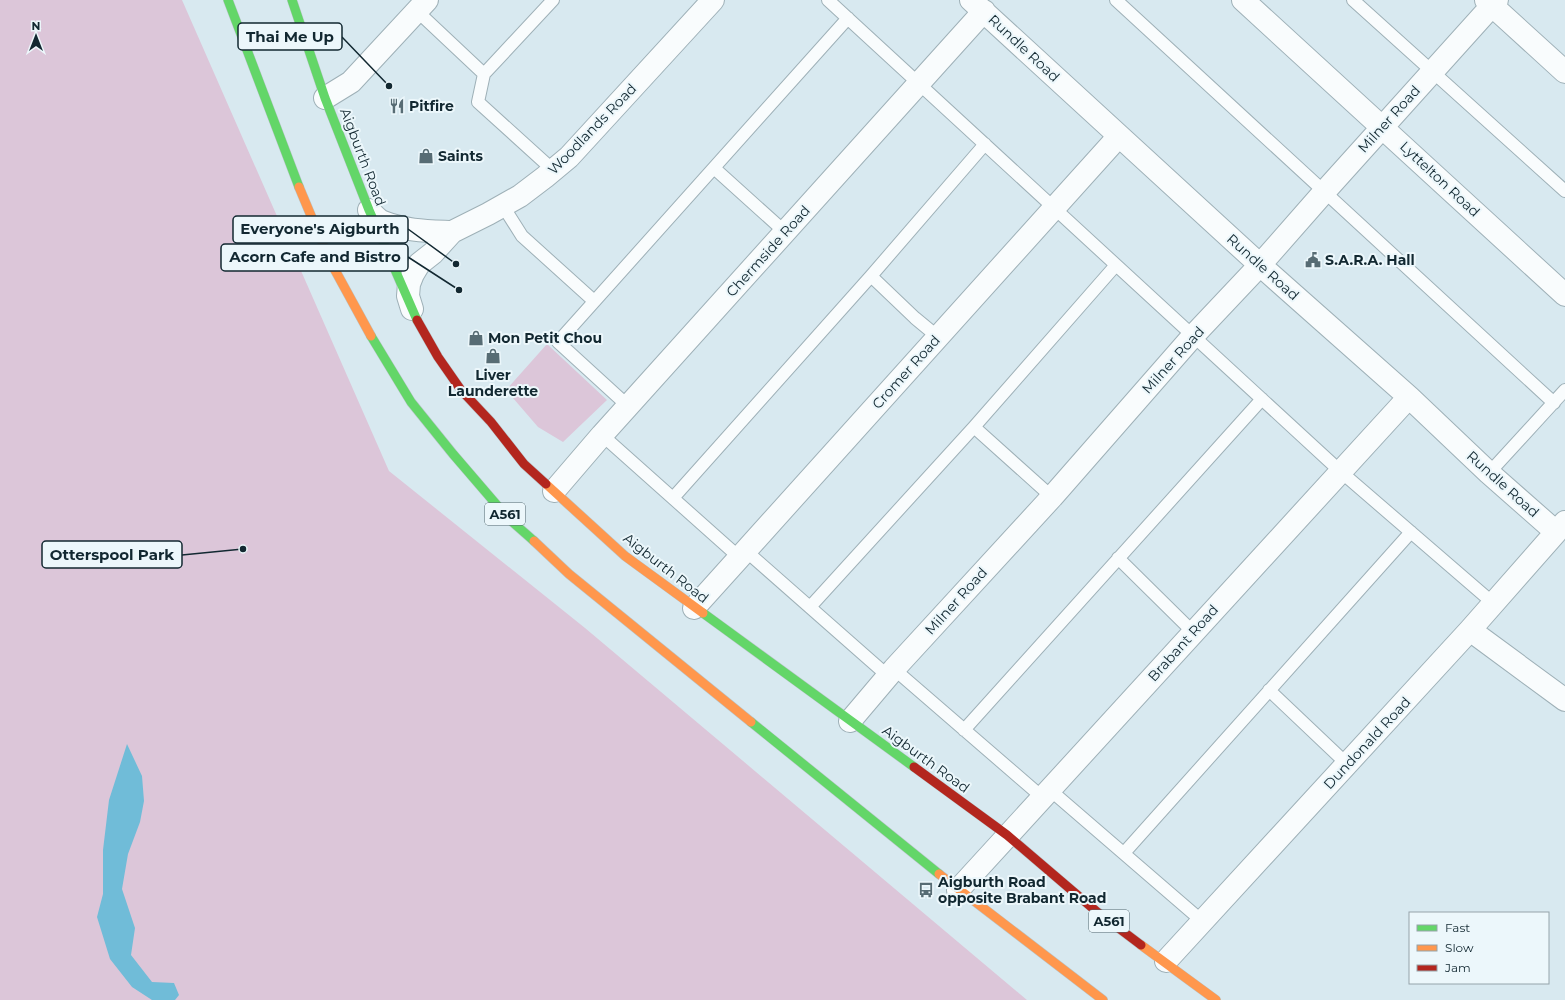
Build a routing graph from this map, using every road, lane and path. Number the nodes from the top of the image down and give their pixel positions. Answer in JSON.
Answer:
{"nodes":[{"id":1,"x":228,"y":0,"type":"edge"},
{"id":2,"x":292,"y":0,"type":"edge"},
{"id":3,"x":553,"y":0,"type":"edge"},
{"id":4,"x":713,"y":0,"type":"edge"},
{"id":5,"x":828,"y":0,"type":"edge"},
{"id":6,"x":1116,"y":0,"type":"edge"},
{"id":7,"x":1243,"y":0,"type":"edge"},
{"id":8,"x":1353,"y":0,"type":"edge"},
{"id":9,"x":1492,"y":2,"type":"edge"},
{"id":10,"x":422,"y":6,"type":"edge"},
{"id":11,"x":978,"y":6,"type":"edge"},
{"id":12,"x":848,"y":18,"type":"junction"},
{"id":13,"x":1432,"y":71,"type":"junction"},
{"id":14,"x":1565,"y":72,"type":"edge"},
{"id":15,"x":484,"y":74,"type":"junction"},
{"id":16,"x":920,"y":83,"type":"junction"},
{"id":17,"x":325,"y":98,"type":"junction"},
{"id":18,"x":1383,"y":127,"type":"junction"},
{"id":19,"x":1119,"y":136,"type":"junction"},
{"id":20,"x":985,"y":144,"type":"junction"},
{"id":21,"x":714,"y":168,"type":"junction"},
{"id":22,"x":554,"y":170,"type":"junction"},
{"id":23,"x":1324,"y":191,"type":"junction"},
{"id":24,"x":1565,"y":191,"type":"edge"},
{"id":25,"x":503,"y":206,"type":"junction"},
{"id":26,"x":1054,"y":208,"type":"junction"},
{"id":27,"x":369,"y":210,"type":"junction"},
{"id":28,"x":452,"y":232,"type":"junction"},
{"id":29,"x":785,"y":232,"type":"junction"},
{"id":30,"x":1116,"y":265,"type":"junction"},
{"id":31,"x":1260,"y":265,"type":"junction"},
{"id":32,"x":870,"y":276,"type":"junction"},
{"id":33,"x":1565,"y":295,"type":"edge"},
{"id":34,"x":594,"y":301,"type":"junction"},
{"id":35,"x":412,"y":310,"type":"junction"},
{"id":36,"x":1193,"y":336,"type":"junction"},
{"id":37,"x":938,"y":337,"type":"junction"},
{"id":38,"x":1565,"y":390,"type":"edge"},
{"id":39,"x":1409,"y":397,"type":"junction"},
{"id":40,"x":1262,"y":399,"type":"junction"},
{"id":41,"x":1554,"y":402,"type":"junction"},
{"id":42,"x":628,"y":406,"type":"junction"},
{"id":43,"x":974,"y":427,"type":"junction"},
{"id":44,"x":602,"y":435,"type":"junction"},
{"id":45,"x":1340,"y":471,"type":"junction"},
{"id":46,"x":1489,"y":473,"type":"junction"},
{"id":47,"x":554,"y":491,"type":"junction"},
{"id":48,"x":1052,"y":497,"type":"junction"},
{"id":49,"x":673,"y":498,"type":"junction"},
{"id":50,"x":1560,"y":527,"type":"edge"},
{"id":51,"x":1411,"y":532,"type":"junction"},
{"id":52,"x":743,"y":555,"type":"junction"},
{"id":53,"x":1118,"y":558,"type":"junction"},
{"id":54,"x":1493,"y":603,"type":"junction"},
{"id":55,"x":810,"y":607,"type":"junction"},
{"id":56,"x":694,"y":608,"type":"junction"},
{"id":57,"x":1470,"y":630,"type":"junction"},
{"id":58,"x":1193,"y":632,"type":"junction"},
{"id":59,"x":891,"y":673,"type":"junction"},
{"id":60,"x":1269,"y":690,"type":"junction"},
{"id":61,"x":1565,"y":700,"type":"edge"},
{"id":62,"x":850,"y":721,"type":"junction"},
{"id":63,"x":964,"y":730,"type":"junction"},
{"id":64,"x":1347,"y":764,"type":"junction"},
{"id":65,"x":1046,"y":793,"type":"junction"},
{"id":66,"x":1007,"y":835,"type":"junction"},
{"id":67,"x":1124,"y":853,"type":"junction"},
{"id":68,"x":958,"y":890,"type":"junction"},
{"id":69,"x":1202,"y":921,"type":"junction"},
{"id":70,"x":1166,"y":962,"type":"junction"},
{"id":71,"x":1103,"y":1000,"type":"edge"},
{"id":72,"x":1216,"y":1000,"type":"edge"}],
"edges":[{"from":1,"to":68,"type":"highway","number":"A561"},
{"from":2,"to":17,"type":"highway","name":"Aigburth Road","number":"A561"},
{"from":3,"to":15,"type":"lane"},
{"from":4,"to":22,"type":"street","name":"Woodlands Road"},
{"from":5,"to":12,"type":"lane"},
{"from":6,"to":23,"type":"lane"},
{"from":7,"to":18,"type":"street","name":"Lyttelton Road"},
{"from":8,"to":13,"type":"lane"},
{"from":9,"to":13,"type":"street","name":"Milner Road"},
{"from":9,"to":14,"type":"street"},
{"from":10,"to":15,"type":"lane"},
{"from":10,"to":17,"type":"street"},
{"from":11,"to":16,"type":"street","name":"Chermside Road"},
{"from":11,"to":19,"type":"street","name":"Rundle Road"},
{"from":12,"to":16,"type":"lane"},
{"from":12,"to":21,"type":"lane"},
{"from":13,"to":18,"type":"street","name":"Milner Road"},
{"from":13,"to":24,"type":"lane"},
{"from":15,"to":22,"type":"lane"},
{"from":16,"to":20,"type":"lane"},
{"from":16,"to":29,"type":"street","name":"Chermside Road"},
{"from":17,"to":27,"type":"highway","name":"Aigburth Road","number":"A561"},
{"from":18,"to":23,"type":"street","name":"Milner Road"},
{"from":18,"to":33,"type":"street","name":"Lyttelton Road"},
{"from":19,"to":26,"type":"street","name":"Cromer Road"},
{"from":19,"to":31,"type":"street","name":"Rundle Road"},
{"from":20,"to":26,"type":"lane"},
{"from":20,"to":32,"type":"lane"},
{"from":21,"to":29,"type":"lane"},
{"from":21,"to":34,"type":"lane"},
{"from":22,"to":25,"type":"street","name":"Woodlands Road"},
{"from":23,"to":31,"type":"street","name":"Milner Road"},
{"from":23,"to":41,"type":"lane"},
{"from":25,"to":28,"type":"street","name":"Woodlands Road"},
{"from":25,"to":34,"type":"lane"},
{"from":26,"to":30,"type":"lane"},
{"from":26,"to":37,"type":"street","name":"Cromer Road"},
{"from":27,"to":28,"type":"street"},
{"from":27,"to":35,"type":"highway","name":"Aigburth Road","number":"A561"},
{"from":28,"to":35,"type":"street","name":"Woodlands Road"},
{"from":29,"to":42,"type":"street","name":"Chermside Road"},
{"from":30,"to":36,"type":"lane"},
{"from":30,"to":43,"type":"lane"},
{"from":31,"to":36,"type":"street","name":"Milner Road"},
{"from":31,"to":39,"type":"street","name":"Rundle Road"},
{"from":32,"to":37,"type":"lane"},
{"from":32,"to":49,"type":"lane"},
{"from":34,"to":42,"type":"lane"},
{"from":35,"to":47,"type":"highway","name":"Aigburth Road","number":"A561"},
{"from":36,"to":40,"type":"lane"},
{"from":36,"to":48,"type":"street","name":"Milner Road"},
{"from":37,"to":52,"type":"street","name":"Cromer Road"},
{"from":38,"to":41,"type":"lane"},
{"from":39,"to":45,"type":"street","name":"Brabant Road"},
{"from":39,"to":46,"type":"street","name":"Rundle Road"},
{"from":40,"to":45,"type":"lane"},
{"from":40,"to":53,"type":"lane"},
{"from":41,"to":46,"type":"lane"},
{"from":42,"to":44,"type":"street","name":"Chermside Road"},
{"from":43,"to":48,"type":"lane"},
{"from":43,"to":55,"type":"lane"},
{"from":44,"to":47,"type":"street","name":"Chermside Road"},
{"from":44,"to":49,"type":"lane"},
{"from":45,"to":51,"type":"lane"},
{"from":45,"to":58,"type":"street","name":"Brabant Road"},
{"from":46,"to":50,"type":"street","name":"Rundle Road"},
{"from":47,"to":56,"type":"highway","name":"Aigburth Road","number":"A561"},
{"from":48,"to":59,"type":"street","name":"Milner Road"},
{"from":49,"to":52,"type":"lane"},
{"from":50,"to":54,"type":"street","name":"Dundonald Road"},
{"from":51,"to":54,"type":"lane"},
{"from":51,"to":60,"type":"lane"},
{"from":52,"to":55,"type":"lane"},
{"from":52,"to":56,"type":"street","name":"Cromer Road"},
{"from":53,"to":58,"type":"lane"},
{"from":53,"to":63,"type":"lane"},
{"from":54,"to":57,"type":"street","name":"Dundonald Road"},
{"from":55,"to":59,"type":"lane"},
{"from":56,"to":62,"type":"highway","name":"Aigburth Road","number":"A561"},
{"from":57,"to":61,"type":"street"},
{"from":57,"to":64,"type":"street","name":"Dundonald Road"},
{"from":58,"to":65,"type":"street","name":"Brabant Road"},
{"from":59,"to":62,"type":"street","name":"Milner Road"},
{"from":59,"to":63,"type":"lane"},
{"from":60,"to":64,"type":"lane"},
{"from":60,"to":67,"type":"lane"},
{"from":62,"to":66,"type":"highway","name":"Aigburth Road","number":"A561"},
{"from":63,"to":65,"type":"lane"},
{"from":64,"to":69,"type":"street","name":"Dundonald Road"},
{"from":65,"to":66,"type":"street","name":"Brabant Road"},
{"from":65,"to":67,"type":"lane"},
{"from":66,"to":68,"type":"street","name":"Brabant Road"},
{"from":66,"to":70,"type":"highway","name":"Aigburth Road","number":"A561"},
{"from":67,"to":69,"type":"lane"},
{"from":68,"to":71,"type":"highway","number":"A561"},
{"from":69,"to":70,"type":"street","name":"Dundonald Road"},
{"from":70,"to":72,"type":"highway","name":"Aigburth Road","number":"A561"}]}
